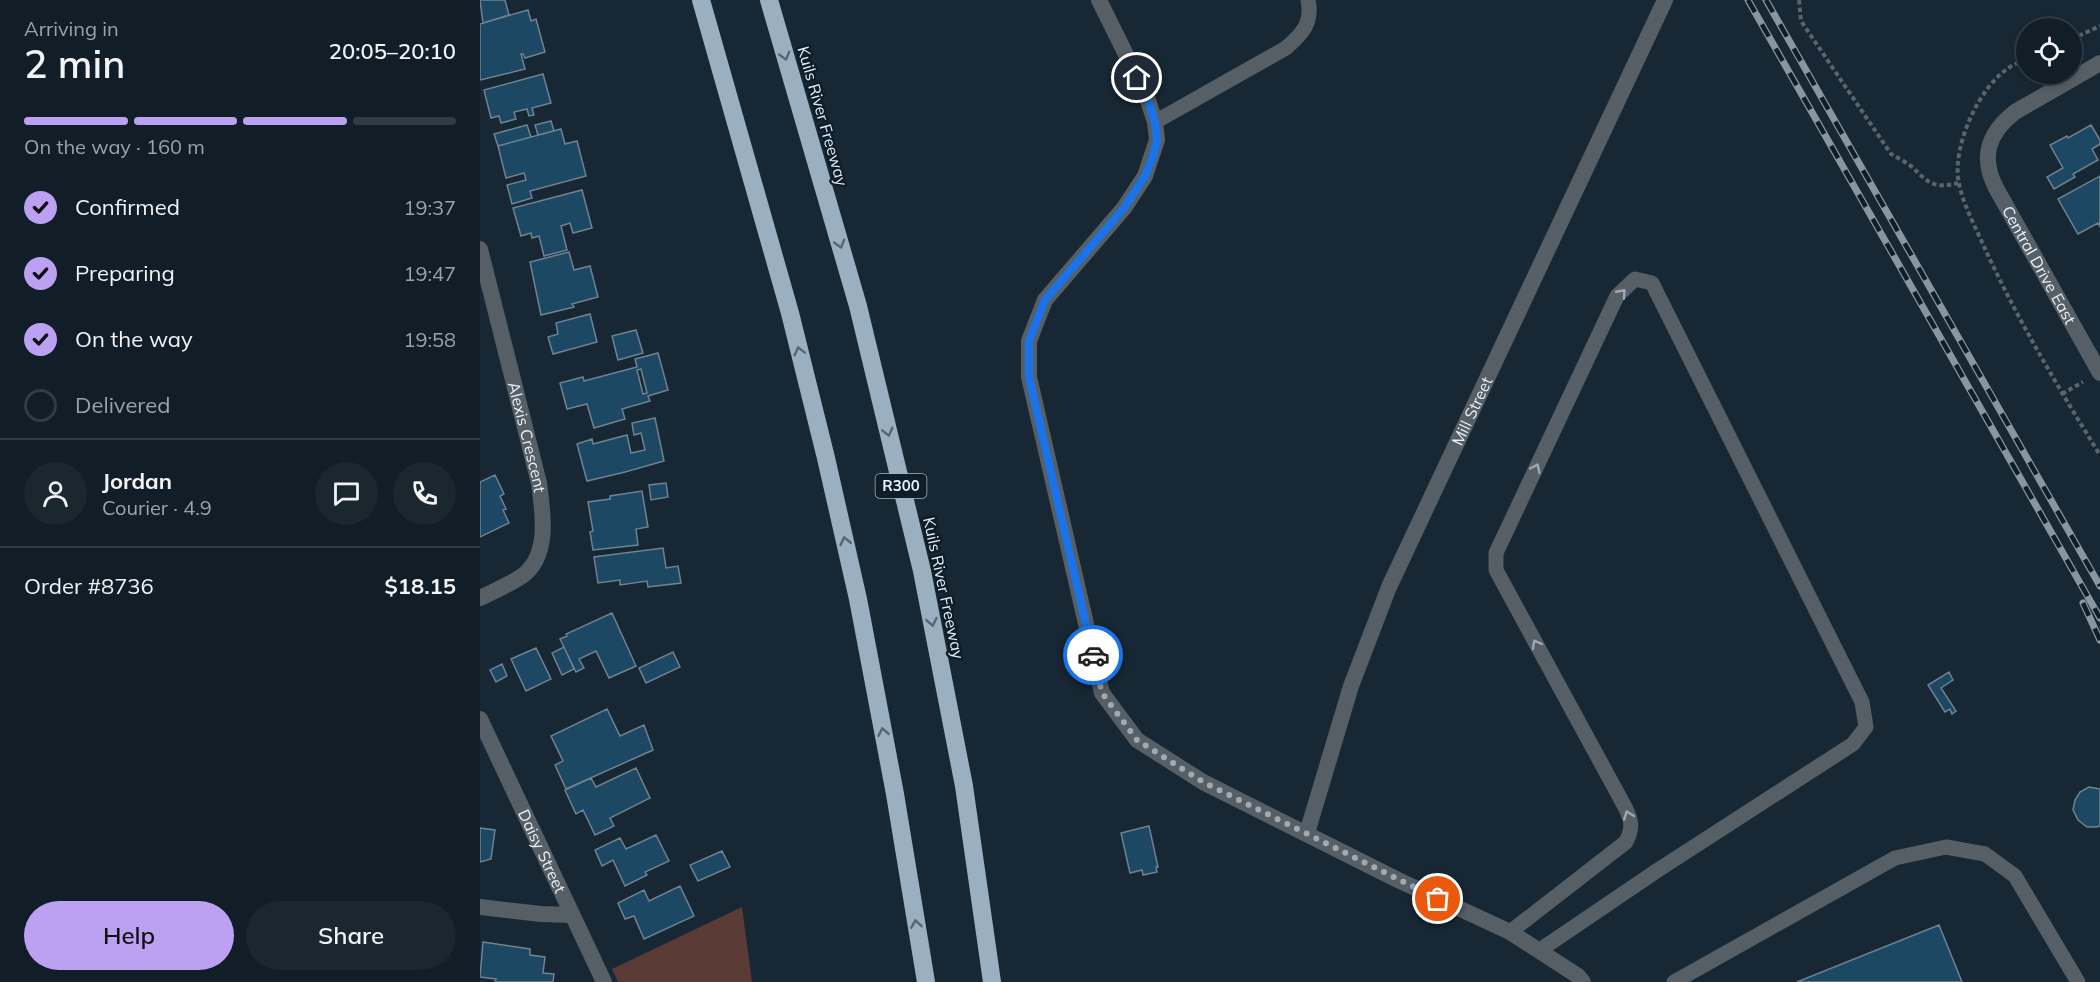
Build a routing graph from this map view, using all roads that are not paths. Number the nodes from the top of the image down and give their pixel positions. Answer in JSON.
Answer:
{"nodes":[{"id":1,"x":701,"y":0,"type":"edge"},
{"id":2,"x":769,"y":0,"type":"edge"},
{"id":3,"x":1098,"y":0,"type":"edge"},
{"id":4,"x":1308,"y":0,"type":"edge"},
{"id":5,"x":1665,"y":0,"type":"edge"},
{"id":6,"x":2100,"y":63,"type":"edge"},
{"id":7,"x":1155,"y":122,"type":"junction"},
{"id":8,"x":480,"y":249,"type":"edge"},
{"id":9,"x":2100,"y":372,"type":"edge"},
{"id":10,"x":480,"y":598,"type":"edge"},
{"id":11,"x":480,"y":719,"type":"edge"},
{"id":12,"x":1307,"y":833,"type":"junction"},
{"id":13,"x":480,"y":907,"type":"edge"},
{"id":14,"x":572,"y":915,"type":"junction"},
{"id":15,"x":1510,"y":932,"type":"junction"},
{"id":16,"x":1540,"y":950,"type":"junction"},
{"id":17,"x":604,"y":982,"type":"edge"},
{"id":18,"x":926,"y":982,"type":"edge"},
{"id":19,"x":992,"y":982,"type":"edge"},
{"id":20,"x":1583,"y":982,"type":"edge"},
{"id":21,"x":1674,"y":982,"type":"edge"},
{"id":22,"x":2078,"y":982,"type":"edge"}],
"edges":[{"from":18,"to":1,"type":"highway","one_way":true},
{"from":2,"to":19,"type":"highway","name":"Kuils River Freeway","number":"R300","one_way":true},
{"from":3,"to":7,"type":"street"},
{"from":4,"to":7,"type":"lane"},
{"from":5,"to":12,"type":"street","name":"Mill Street"},
{"from":6,"to":9,"type":"street","name":"Central Drive East"},
{"from":7,"to":12,"type":"street"},
{"from":8,"to":10,"type":"street","name":"Alexis Crescent"},
{"from":11,"to":14,"type":"street","name":"Daisy Street"},
{"from":12,"to":15,"type":"street"},
{"from":13,"to":14,"type":"street"},
{"from":14,"to":17,"type":"street","name":"Daisy Street"},
{"from":15,"to":16,"type":"street"},
{"from":15,"to":16,"type":"lane","one_way":true},
{"from":16,"to":20,"type":"street"},
{"from":21,"to":22,"type":"lane"}]}
